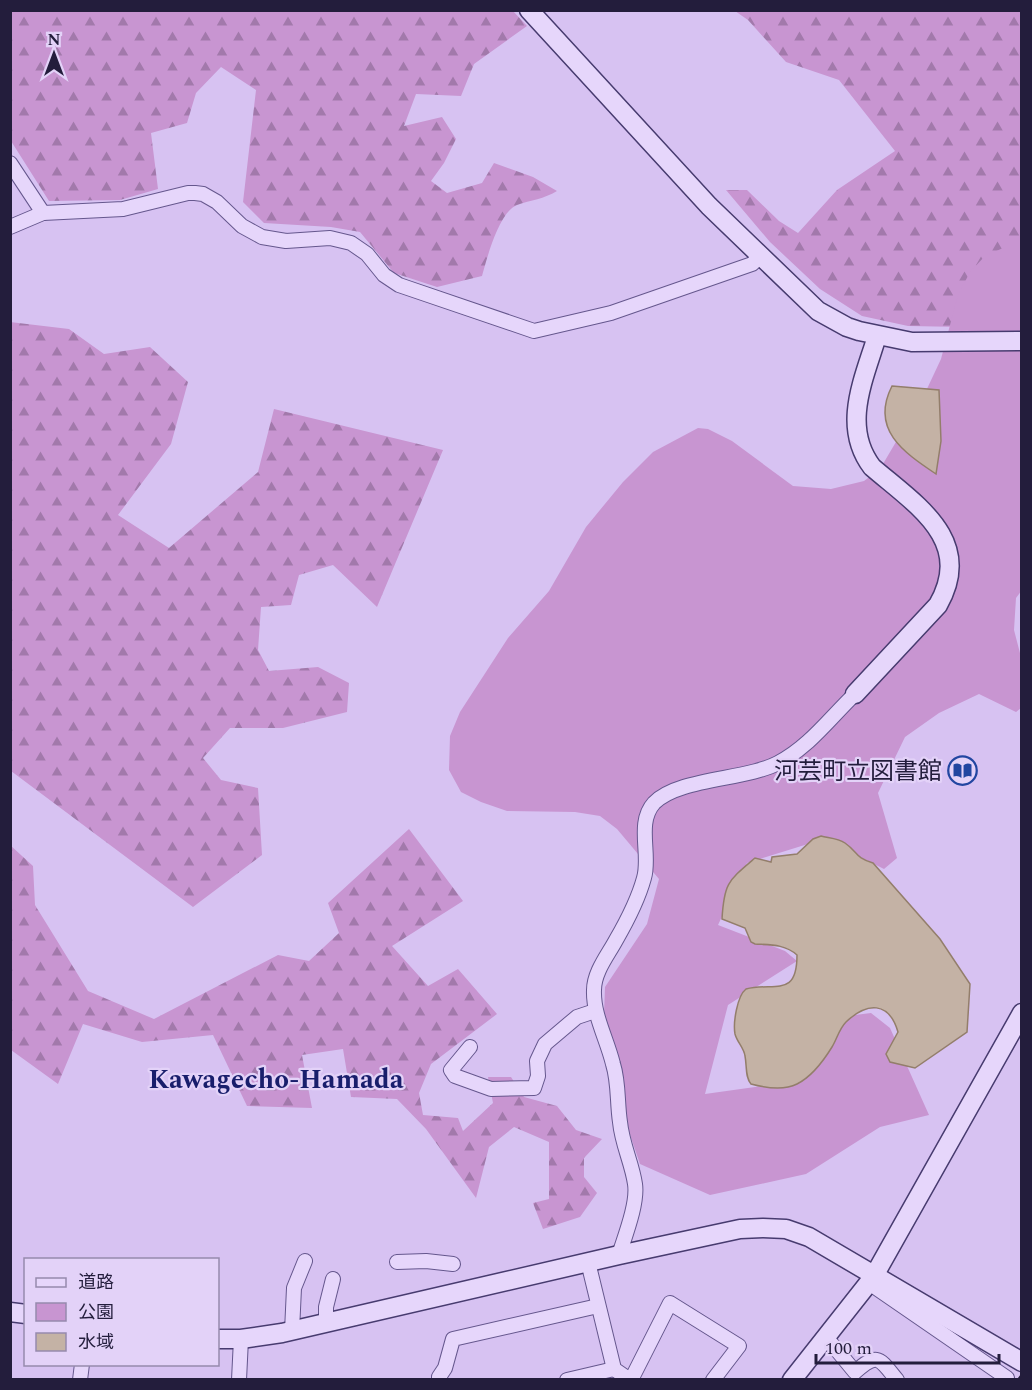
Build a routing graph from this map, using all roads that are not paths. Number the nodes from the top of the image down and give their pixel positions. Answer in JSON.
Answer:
{"nodes":[{"id":1,"x":529,"y":10,"type":"edge"},
{"id":2,"x":10,"y":163,"type":"edge"},
{"id":3,"x":43,"y":213,"type":"junction"},
{"id":4,"x":10,"y":227,"type":"edge"},
{"id":5,"x":762,"y":255,"type":"junction"},
{"id":6,"x":877,"y":336,"type":"junction"},
{"id":7,"x":1022,"y":341,"type":"edge"},
{"id":8,"x":855,"y":694,"type":"joint"},
{"id":9,"x":595,"y":1011,"type":"junction"},
{"id":10,"x":1022,"y":1013,"type":"edge"},
{"id":11,"x":470,"y":1047,"type":"dead end"},
{"id":12,"x":619,"y":1255,"type":"junction"},
{"id":13,"x":305,"y":1261,"type":"dead end"},
{"id":14,"x":397,"y":1262,"type":"dead end"},
{"id":15,"x":588,"y":1262,"type":"junction"},
{"id":16,"x":453,"y":1264,"type":"dead end"},
{"id":17,"x":333,"y":1279,"type":"dead end"},
{"id":18,"x":872,"y":1280,"type":"junction"},
{"id":19,"x":598,"y":1306,"type":"junction"},
{"id":20,"x":326,"y":1323,"type":"junction"},
{"id":21,"x":292,"y":1331,"type":"junction"},
{"id":22,"x":826,"y":1337,"type":"junction"},
{"id":23,"x":219,"y":1339,"type":"edge"},
{"id":24,"x":242,"y":1339,"type":"junction"},
{"id":25,"x":1022,"y":1362,"type":"edge"},
{"id":26,"x":615,"y":1369,"type":"junction"},
{"id":27,"x":857,"y":1376,"type":"edge"},
{"id":28,"x":1007,"y":1378,"type":"edge"},
{"id":29,"x":240,"y":1380,"type":"edge"},
{"id":30,"x":441,"y":1380,"type":"edge"},
{"id":31,"x":567,"y":1380,"type":"edge"},
{"id":32,"x":630,"y":1380,"type":"edge"},
{"id":33,"x":713,"y":1380,"type":"edge"},
{"id":34,"x":792,"y":1380,"type":"edge"},
{"id":35,"x":897,"y":1380,"type":"edge"}],
"edges":[{"from":1,"to":5,"type":"street"},
{"from":2,"to":3,"type":"street"},
{"from":3,"to":4,"type":"street"},
{"from":3,"to":5,"type":"street"},
{"from":5,"to":6,"type":"street"},
{"from":6,"to":7,"type":"street"},
{"from":6,"to":8,"type":"street"},
{"from":8,"to":9,"type":"street"},
{"from":9,"to":11,"type":"street"},
{"from":9,"to":12,"type":"street"},
{"from":10,"to":18,"type":"street"},
{"from":12,"to":15,"type":"street"},
{"from":12,"to":18,"type":"street"},
{"from":13,"to":21,"type":"street"},
{"from":14,"to":16,"type":"street"},
{"from":15,"to":19,"type":"street"},
{"from":15,"to":20,"type":"street"},
{"from":17,"to":20,"type":"street"},
{"from":18,"to":22,"type":"street"},
{"from":18,"to":25,"type":"street"},
{"from":18,"to":28,"type":"street"},
{"from":19,"to":26,"type":"street"},
{"from":19,"to":30,"type":"street"},
{"from":20,"to":21,"type":"street"},
{"from":21,"to":24,"type":"street"},
{"from":22,"to":27,"type":"street"},
{"from":22,"to":34,"type":"street"},
{"from":23,"to":24,"type":"street"},
{"from":24,"to":29,"type":"street"},
{"from":26,"to":31,"type":"street"},
{"from":26,"to":32,"type":"street"},
{"from":27,"to":35,"type":"street"},
{"from":32,"to":33,"type":"street"}]}
